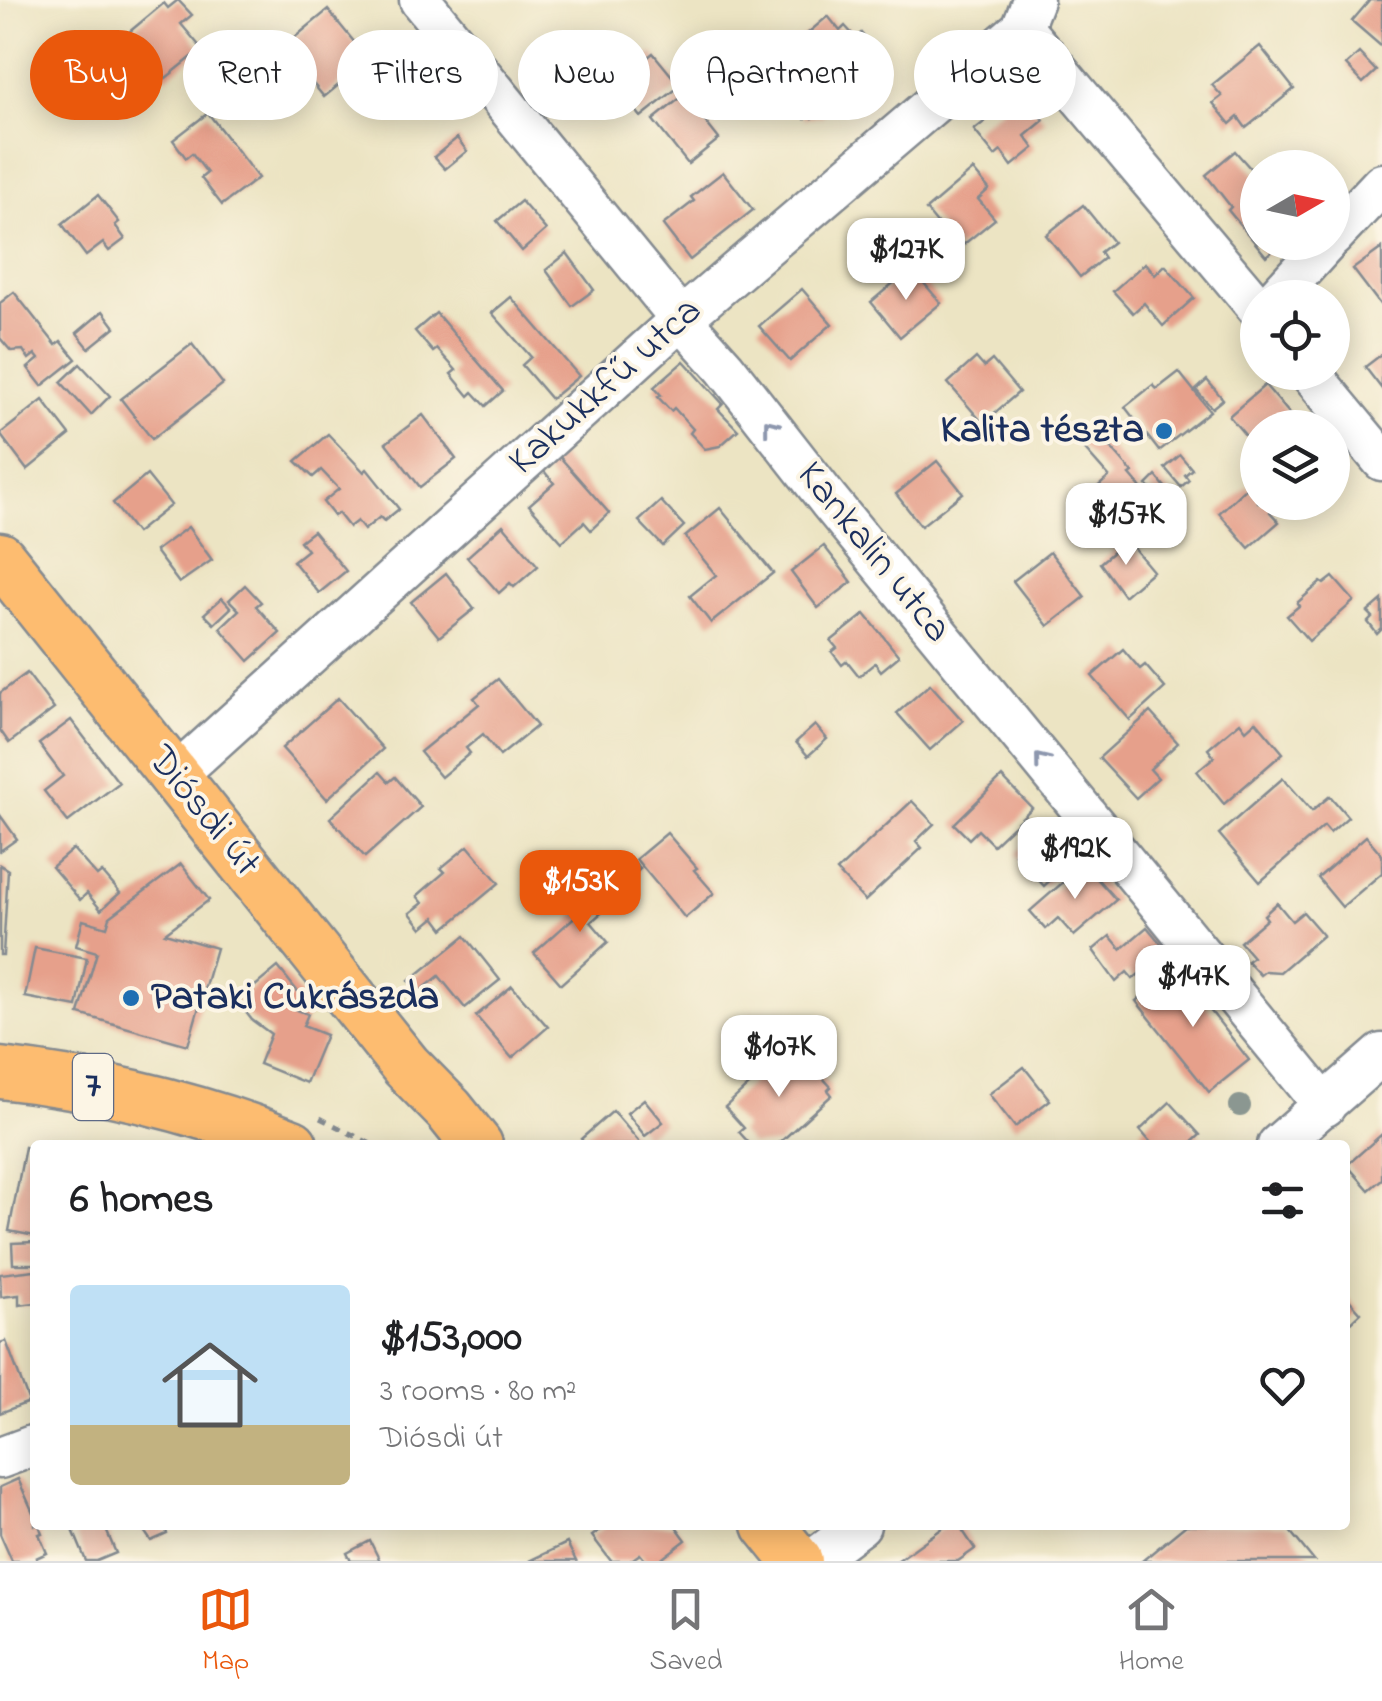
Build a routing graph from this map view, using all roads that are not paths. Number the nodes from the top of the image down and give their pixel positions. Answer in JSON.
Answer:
{"nodes":[{"id":1,"x":420,"y":0,"type":"edge"},
{"id":2,"x":1028,"y":14,"type":"edge"},
{"id":3,"x":1382,"y":184,"type":"edge"},
{"id":4,"x":1350,"y":218,"type":"edge"},
{"id":5,"x":1311,"y":260,"type":"edge"},
{"id":6,"x":1293,"y":280,"type":"edge"},
{"id":7,"x":1240,"y":285,"type":"edge"},
{"id":8,"x":681,"y":319,"type":"junction"},
{"id":9,"x":1324,"y":390,"type":"edge"},
{"id":10,"x":1382,"y":460,"type":"edge"},
{"id":11,"x":0,"y":558,"type":"edge"},
{"id":12,"x":175,"y":776,"type":"junction"},
{"id":13,"x":1382,"y":1054,"type":"edge"},
{"id":14,"x":406,"y":1066,"type":"junction"},
{"id":15,"x":0,"y":1073,"type":"edge"},
{"id":16,"x":1325,"y":1106,"type":"junction"},
{"id":17,"x":279,"y":1140,"type":"edge"},
{"id":18,"x":428,"y":1140,"type":"edge"},
{"id":19,"x":473,"y":1140,"type":"edge"},
{"id":20,"x":1284,"y":1140,"type":"edge"},
{"id":21,"x":30,"y":1447,"type":"edge"},
{"id":22,"x":0,"y":1458,"type":"edge"},
{"id":23,"x":772,"y":1530,"type":"edge"},
{"id":24,"x":853,"y":1530,"type":"edge"},
{"id":25,"x":798,"y":1561,"type":"edge"},
{"id":26,"x":812,"y":1561,"type":"edge"}],
"edges":[{"from":1,"to":8,"type":"street","name":"Kankalin utca"},
{"from":2,"to":7,"type":"street"},
{"from":2,"to":8,"type":"street","name":"Kakukkfű utca"},
{"from":3,"to":4,"type":"street"},
{"from":5,"to":6,"type":"street"},
{"from":8,"to":12,"type":"street","name":"Kakukkfű utca"},
{"from":16,"to":8,"type":"street","name":"Kankalin utca","one_way":true},
{"from":9,"to":10,"type":"street"},
{"from":11,"to":12,"type":"main road","name":"Diósdi út"},
{"from":12,"to":14,"type":"main road","name":"Diósdi út"},
{"from":13,"to":16,"type":"street"},
{"from":14,"to":18,"type":"main road","name":"Diósdi út"},
{"from":14,"to":19,"type":"main road","name":"Diósdi út"},
{"from":15,"to":17,"type":"main road","number":"7"},
{"from":16,"to":20,"type":"street"},
{"from":21,"to":22,"type":"street"},
{"from":23,"to":25,"type":"main road"},
{"from":24,"to":26,"type":"street"}]}
